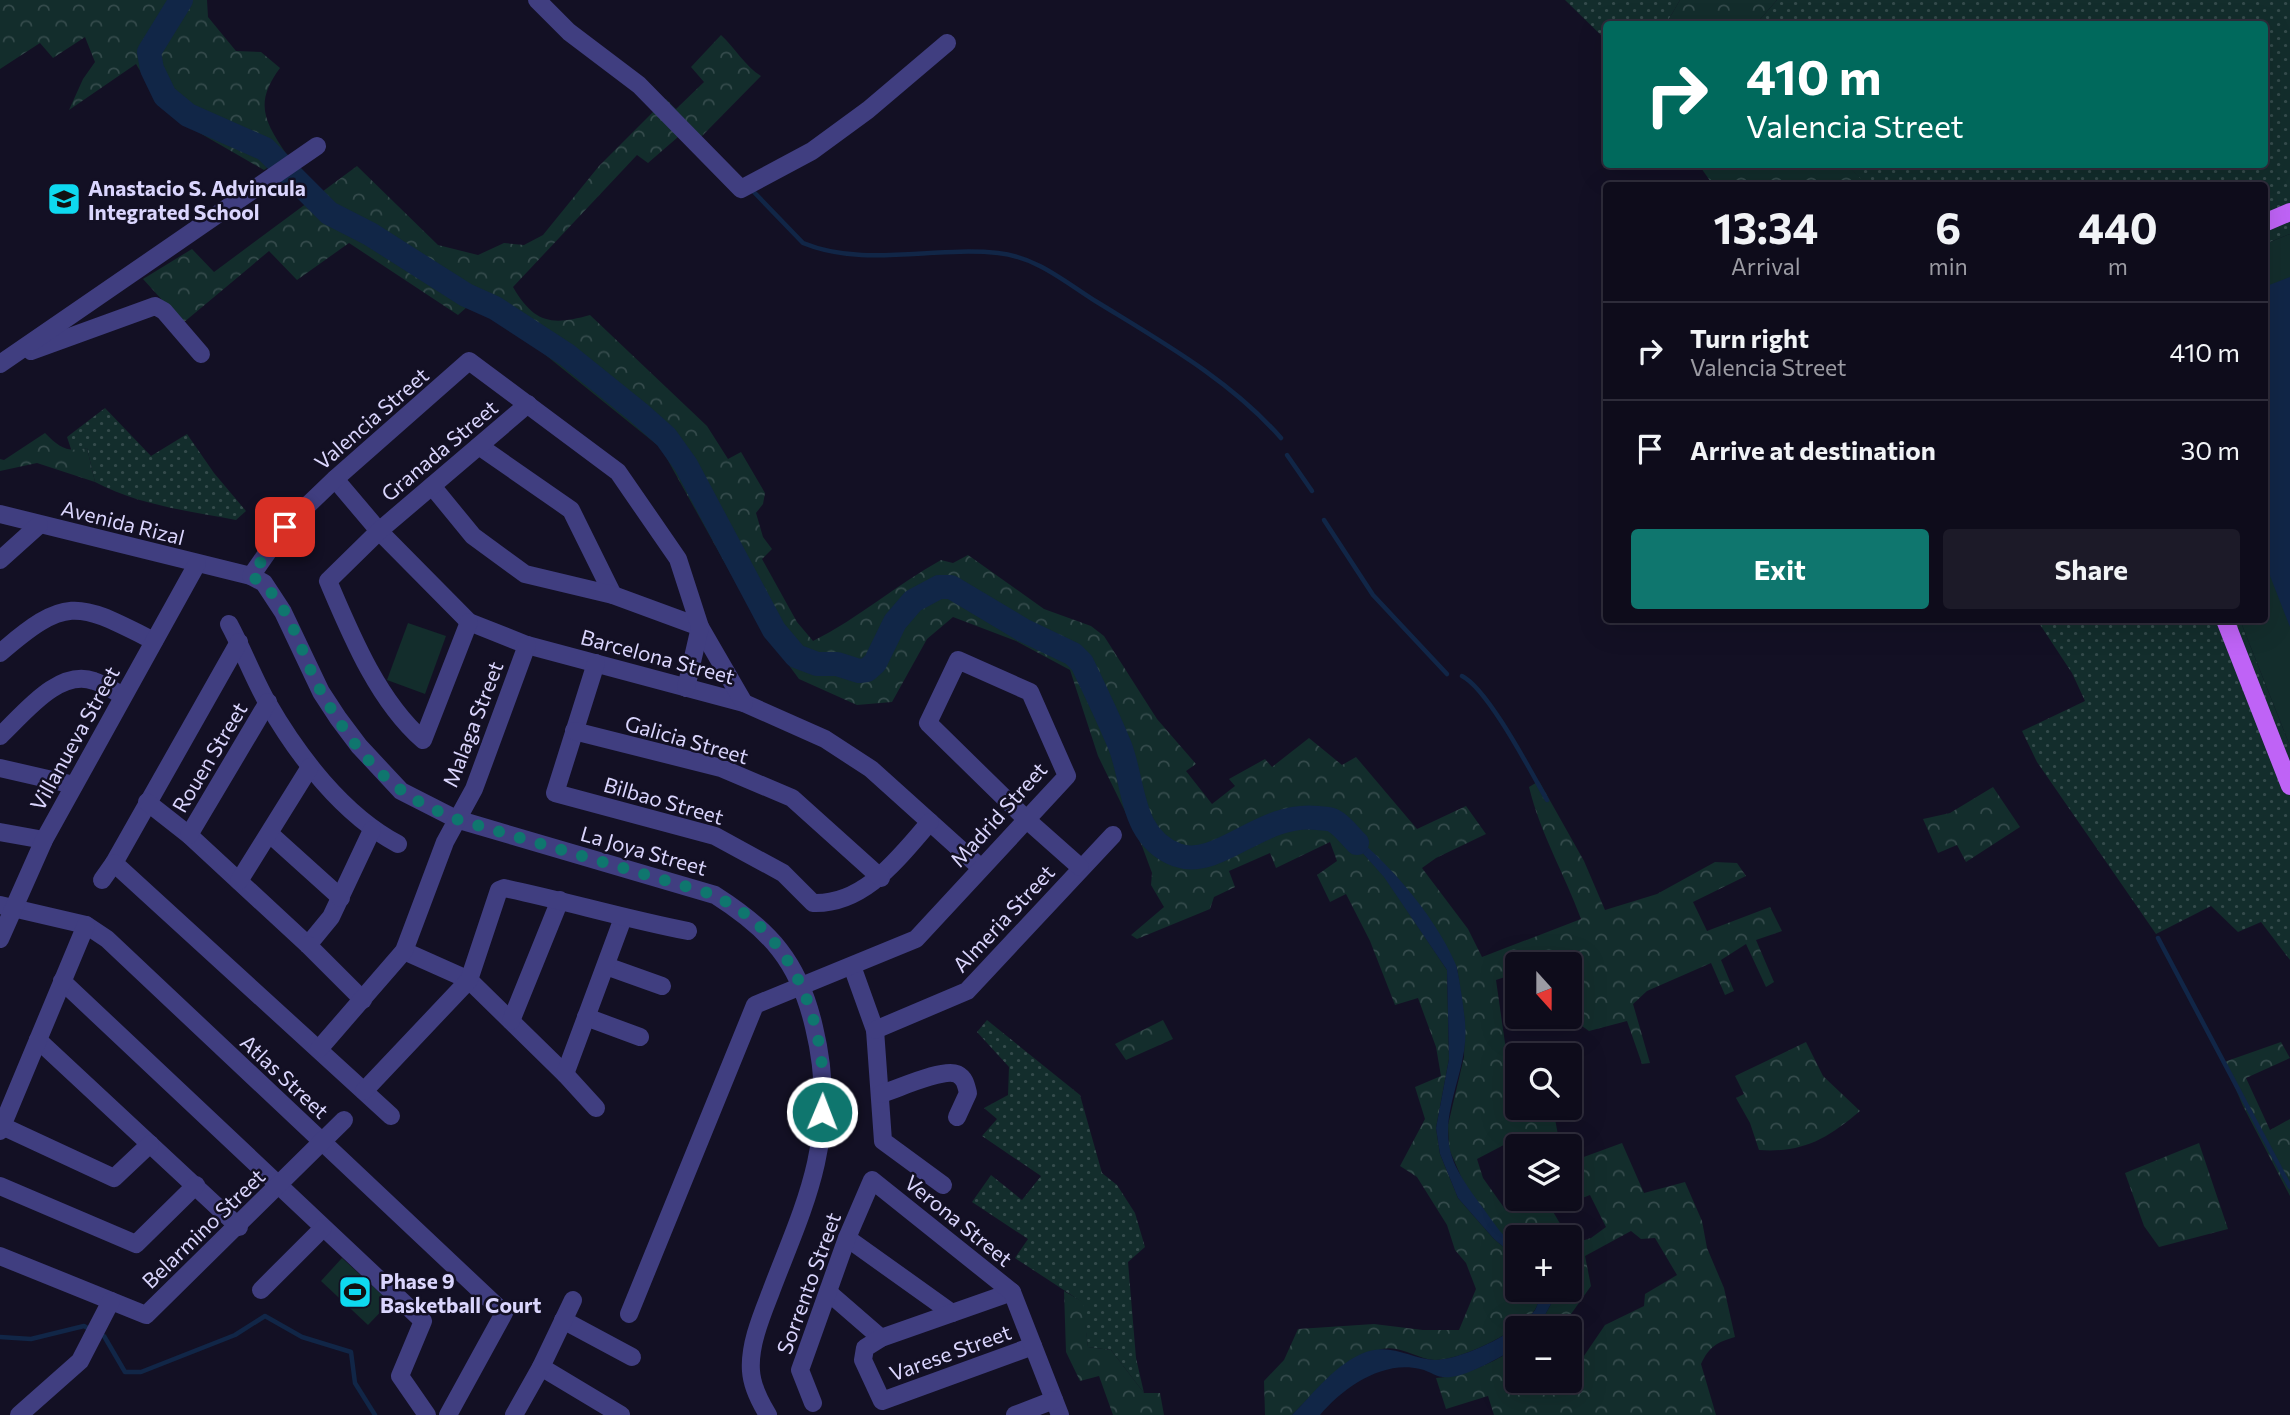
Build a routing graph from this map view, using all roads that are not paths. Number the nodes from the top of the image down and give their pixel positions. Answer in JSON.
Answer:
{"nodes":[{"id":1,"x":537,"y":0,"type":"edge"},
{"id":2,"x":947,"y":43,"type":"dead end"},
{"id":3,"x":317,"y":146,"type":"dead end"},
{"id":4,"x":2290,"y":212,"type":"edge"},
{"id":5,"x":2268,"y":221,"type":"edge"},
{"id":6,"x":201,"y":354,"type":"dead end"},
{"id":7,"x":0,"y":367,"type":"edge"},
{"id":8,"x":528,"y":404,"type":"junction"},
{"id":9,"x":479,"y":446,"type":"junction"},
{"id":10,"x":335,"y":479,"type":"junction"},
{"id":11,"x":432,"y":486,"type":"junction"},
{"id":12,"x":0,"y":514,"type":"edge"},
{"id":13,"x":39,"y":525,"type":"junction"},
{"id":14,"x":379,"y":531,"type":"junction"},
{"id":15,"x":0,"y":560,"type":"edge"},
{"id":16,"x":197,"y":564,"type":"junction"},
{"id":17,"x":251,"y":576,"type":"junction"},
{"id":18,"x":613,"y":595,"type":"junction"},
{"id":19,"x":469,"y":622,"type":"junction"},
{"id":20,"x":2226,"y":623,"type":"edge"},
{"id":21,"x":229,"y":625,"type":"dead end"},
{"id":22,"x":700,"y":627,"type":"junction"},
{"id":23,"x":154,"y":641,"type":"junction"},
{"id":24,"x":239,"y":642,"type":"junction"},
{"id":25,"x":527,"y":645,"type":"junction"},
{"id":26,"x":0,"y":653,"type":"edge"},
{"id":27,"x":596,"y":663,"type":"junction"},
{"id":28,"x":686,"y":688,"type":"junction"},
{"id":29,"x":123,"y":696,"type":"junction"},
{"id":30,"x":268,"y":702,"type":"junction"},
{"id":31,"x":744,"y":703,"type":"junction"},
{"id":32,"x":574,"y":732,"type":"junction"},
{"id":33,"x":0,"y":736,"type":"edge"},
{"id":34,"x":310,"y":767,"type":"junction"},
{"id":35,"x":0,"y":768,"type":"edge"},
{"id":36,"x":74,"y":785,"type":"junction"},
{"id":37,"x":2290,"y":786,"type":"edge"},
{"id":38,"x":147,"y":802,"type":"junction"},
{"id":39,"x":456,"y":819,"type":"junction"},
{"id":40,"x":1027,"y":820,"type":"junction"},
{"id":41,"x":930,"y":822,"type":"junction"},
{"id":42,"x":372,"y":830,"type":"junction"},
{"id":43,"x":0,"y":832,"type":"edge"},
{"id":44,"x":270,"y":834,"type":"junction"},
{"id":45,"x":190,"y":835,"type":"junction"},
{"id":46,"x":1113,"y":835,"type":"dead end"},
{"id":47,"x":44,"y":839,"type":"junction"},
{"id":48,"x":398,"y":844,"type":"dead end"},
{"id":49,"x":114,"y":863,"type":"junction"},
{"id":50,"x":1080,"y":867,"type":"junction"},
{"id":51,"x":981,"y":868,"type":"junction"},
{"id":52,"x":881,"y":878,"type":"junction"},
{"id":53,"x":102,"y":880,"type":"dead end"},
{"id":54,"x":239,"y":881,"type":"junction"},
{"id":55,"x":341,"y":898,"type":"junction"},
{"id":56,"x":560,"y":900,"type":"junction"},
{"id":57,"x":7,"y":907,"type":"edge"},
{"id":58,"x":624,"y":918,"type":"junction"},
{"id":59,"x":86,"y":925,"type":"junction"},
{"id":60,"x":688,"y":931,"type":"dead end"},
{"id":61,"x":0,"y":939,"type":"edge"},
{"id":62,"x":308,"y":945,"type":"junction"},
{"id":63,"x":404,"y":951,"type":"junction"},
{"id":64,"x":606,"y":966,"type":"junction"},
{"id":65,"x":852,"y":966,"type":"junction"},
{"id":66,"x":469,"y":980,"type":"junction"},
{"id":67,"x":62,"y":981,"type":"junction"},
{"id":68,"x":662,"y":986,"type":"dead end"},
{"id":69,"x":802,"y":986,"type":"junction"},
{"id":70,"x":363,"y":1000,"type":"junction"},
{"id":71,"x":586,"y":1017,"type":"junction"},
{"id":72,"x":511,"y":1021,"type":"junction"},
{"id":73,"x":875,"y":1030,"type":"junction"},
{"id":74,"x":640,"y":1037,"type":"dead end"},
{"id":75,"x":38,"y":1040,"type":"junction"},
{"id":76,"x":319,"y":1049,"type":"junction"},
{"id":77,"x":565,"y":1074,"type":"junction"},
{"id":78,"x":364,"y":1091,"type":"junction"},
{"id":79,"x":881,"y":1094,"type":"junction"},
{"id":80,"x":596,"y":1108,"type":"dead end"},
{"id":81,"x":391,"y":1116,"type":"dead end"},
{"id":82,"x":957,"y":1117,"type":"dead end"},
{"id":83,"x":344,"y":1120,"type":"dead end"},
{"id":84,"x":1,"y":1128,"type":"edge"},
{"id":85,"x":322,"y":1143,"type":"junction"},
{"id":86,"x":150,"y":1144,"type":"junction"},
{"id":87,"x":872,"y":1180,"type":"joint"},
{"id":88,"x":196,"y":1185,"type":"junction"},
{"id":89,"x":943,"y":1185,"type":"dead end"},
{"id":90,"x":0,"y":1186,"type":"edge"},
{"id":91,"x":278,"y":1186,"type":"junction"},
{"id":92,"x":239,"y":1227,"type":"junction"},
{"id":93,"x":323,"y":1227,"type":"junction"},
{"id":94,"x":847,"y":1238,"type":"junction"},
{"id":95,"x":0,"y":1256,"type":"edge"},
{"id":96,"x":261,"y":1290,"type":"dead end"},
{"id":97,"x":828,"y":1292,"type":"junction"},
{"id":98,"x":1012,"y":1292,"type":"junction"},
{"id":99,"x":573,"y":1300,"type":"dead end"},
{"id":100,"x":111,"y":1301,"type":"junction"},
{"id":101,"x":952,"y":1313,"type":"junction"},
{"id":102,"x":629,"y":1314,"type":"dead end"},
{"id":103,"x":563,"y":1320,"type":"junction"},
{"id":104,"x":881,"y":1338,"type":"junction"},
{"id":105,"x":1033,"y":1346,"type":"junction"},
{"id":106,"x":632,"y":1357,"type":"dead end"},
{"id":107,"x":541,"y":1367,"type":"junction"},
{"id":108,"x":813,"y":1403,"type":"dead end"},
{"id":109,"x":1057,"y":1407,"type":"edge"},
{"id":110,"x":19,"y":1415,"type":"edge"},
{"id":111,"x":427,"y":1415,"type":"edge"},
{"id":112,"x":448,"y":1415,"type":"edge"},
{"id":113,"x":514,"y":1415,"type":"edge"},
{"id":114,"x":621,"y":1415,"type":"edge"},
{"id":115,"x":768,"y":1415,"type":"edge"},
{"id":116,"x":1014,"y":1415,"type":"edge"}],
"edges":[{"from":1,"to":2,"type":"street"},
{"from":3,"to":7,"type":"street"},
{"from":4,"to":5,"type":"main road"},
{"from":6,"to":7,"type":"street"},
{"from":8,"to":9,"type":"street","name":"Granada Street"},
{"from":8,"to":10,"type":"street","name":"Valencia Street"},
{"from":8,"to":22,"type":"street"},
{"from":9,"to":11,"type":"street","name":"Granada Street"},
{"from":9,"to":18,"type":"street"},
{"from":10,"to":14,"type":"street","name":"Barcelona Street"},
{"from":10,"to":17,"type":"street","name":"Valencia Street"},
{"from":11,"to":14,"type":"street","name":"Granada Street"},
{"from":11,"to":18,"type":"street"},
{"from":12,"to":13,"type":"street","name":"Avenida Rizal"},
{"from":13,"to":15,"type":"street"},
{"from":13,"to":16,"type":"street","name":"Avenida Rizal"},
{"from":14,"to":19,"type":"street","name":"Barcelona Street"},
{"from":14,"to":19,"type":"street","name":"Granada Street"},
{"from":16,"to":17,"type":"street"},
{"from":16,"to":23,"type":"street","name":"Villanueva Street"},
{"from":17,"to":39,"type":"street","name":"La Joya Street"},
{"from":18,"to":22,"type":"street"},
{"from":19,"to":25,"type":"street","name":"Barcelona Street"},
{"from":20,"to":37,"type":"main road"},
{"from":21,"to":24,"type":"street"},
{"from":22,"to":28,"type":"street"},
{"from":22,"to":31,"type":"street"},
{"from":23,"to":26,"type":"street"},
{"from":23,"to":29,"type":"street","name":"Villanueva Street"},
{"from":24,"to":30,"type":"street"},
{"from":24,"to":38,"type":"street"},
{"from":25,"to":27,"type":"street","name":"Barcelona Street"},
{"from":25,"to":39,"type":"street","name":"Malaga Street"},
{"from":27,"to":28,"type":"street","name":"Barcelona Street"},
{"from":27,"to":32,"type":"street","name":"Bilbao Street"},
{"from":28,"to":31,"type":"street","name":"Barcelona Street"},
{"from":29,"to":33,"type":"street"},
{"from":29,"to":36,"type":"street","name":"Villanueva Street"},
{"from":30,"to":34,"type":"street"},
{"from":30,"to":45,"type":"street","name":"Rouen Street"},
{"from":31,"to":41,"type":"street","name":"Barcelona Street"},
{"from":32,"to":52,"type":"street","name":"Galicia Street"},
{"from":32,"to":52,"type":"street","name":"Bilbao Street"},
{"from":34,"to":42,"type":"street"},
{"from":34,"to":44,"type":"street"},
{"from":35,"to":36,"type":"street"},
{"from":36,"to":47,"type":"street","name":"Villanueva Street"},
{"from":38,"to":45,"type":"street"},
{"from":38,"to":49,"type":"street"},
{"from":39,"to":63,"type":"street","name":"Malaga Street"},
{"from":39,"to":69,"type":"street","name":"La Joya Street"},
{"from":40,"to":40,"type":"street","name":"Madrid Street"},
{"from":40,"to":50,"type":"street"},
{"from":40,"to":51,"type":"street","name":"Madrid Street"},
{"from":41,"to":51,"type":"street","name":"Barcelona Street"},
{"from":41,"to":52,"type":"street","name":"Bilbao Street"},
{"from":42,"to":48,"type":"street"},
{"from":42,"to":55,"type":"street"},
{"from":43,"to":47,"type":"street"},
{"from":44,"to":54,"type":"street"},
{"from":44,"to":55,"type":"street"},
{"from":45,"to":54,"type":"street"},
{"from":46,"to":50,"type":"street","name":"Almeria Street"},
{"from":47,"to":57,"type":"street","name":"Villanueva Street"},
{"from":49,"to":53,"type":"street"},
{"from":49,"to":76,"type":"street"},
{"from":50,"to":73,"type":"street","name":"Almeria Street"},
{"from":51,"to":65,"type":"street","name":"Madrid Street"},
{"from":54,"to":62,"type":"street"},
{"from":55,"to":62,"type":"street"},
{"from":56,"to":58,"type":"street"},
{"from":56,"to":66,"type":"street"},
{"from":56,"to":72,"type":"street"},
{"from":57,"to":59,"type":"street","name":"Atlas Street"},
{"from":57,"to":61,"type":"street","name":"Villanueva Street"},
{"from":58,"to":60,"type":"street"},
{"from":58,"to":64,"type":"street"},
{"from":59,"to":67,"type":"street"},
{"from":59,"to":85,"type":"street","name":"Atlas Street"},
{"from":62,"to":70,"type":"street"},
{"from":63,"to":66,"type":"street"},
{"from":63,"to":70,"type":"street","name":"Malaga Street"},
{"from":64,"to":68,"type":"street"},
{"from":64,"to":71,"type":"street"},
{"from":65,"to":69,"type":"street","name":"Madrid Street"},
{"from":65,"to":73,"type":"street"},
{"from":66,"to":72,"type":"street"},
{"from":66,"to":78,"type":"street"},
{"from":67,"to":75,"type":"street"},
{"from":67,"to":91,"type":"street"},
{"from":69,"to":102,"type":"street","name":"Madrid Street"},
{"from":69,"to":115,"type":"street","name":"La Joya Street"},
{"from":70,"to":76,"type":"street","name":"Malaga Street"},
{"from":71,"to":74,"type":"street"},
{"from":71,"to":77,"type":"street"},
{"from":72,"to":77,"type":"street"},
{"from":73,"to":79,"type":"street"},
{"from":75,"to":84,"type":"street"},
{"from":75,"to":86,"type":"street"},
{"from":76,"to":78,"type":"street"},
{"from":77,"to":80,"type":"street"},
{"from":78,"to":81,"type":"street"},
{"from":79,"to":82,"type":"street"},
{"from":79,"to":89,"type":"street"},
{"from":83,"to":85,"type":"street","name":"Belarmino Street"},
{"from":84,"to":86,"type":"street"},
{"from":85,"to":91,"type":"street","name":"Belarmino Street"},
{"from":85,"to":112,"type":"street","name":"Atlas Street"},
{"from":86,"to":88,"type":"street"},
{"from":87,"to":94,"type":"street","name":"Sorrento Street"},
{"from":87,"to":98,"type":"street","name":"Verona Street"},
{"from":88,"to":90,"type":"street"},
{"from":88,"to":92,"type":"street"},
{"from":91,"to":92,"type":"street","name":"Belarmino Street"},
{"from":91,"to":93,"type":"street"},
{"from":92,"to":100,"type":"street","name":"Belarmino Street"},
{"from":93,"to":96,"type":"street"},
{"from":93,"to":111,"type":"street"},
{"from":94,"to":97,"type":"street","name":"Sorrento Street"},
{"from":94,"to":101,"type":"street"},
{"from":95,"to":100,"type":"street","name":"Belarmino Street"},
{"from":97,"to":104,"type":"street"},
{"from":97,"to":108,"type":"street","name":"Sorrento Street"},
{"from":98,"to":101,"type":"street"},
{"from":98,"to":105,"type":"street","name":"Verona Street"},
{"from":99,"to":103,"type":"street"},
{"from":100,"to":110,"type":"street"},
{"from":101,"to":104,"type":"street"},
{"from":103,"to":106,"type":"street"},
{"from":103,"to":107,"type":"street"},
{"from":104,"to":105,"type":"street","name":"Varese Street"},
{"from":105,"to":109,"type":"street","name":"Verona Street"},
{"from":107,"to":113,"type":"street"},
{"from":107,"to":114,"type":"street"},
{"from":109,"to":116,"type":"street"}]}
